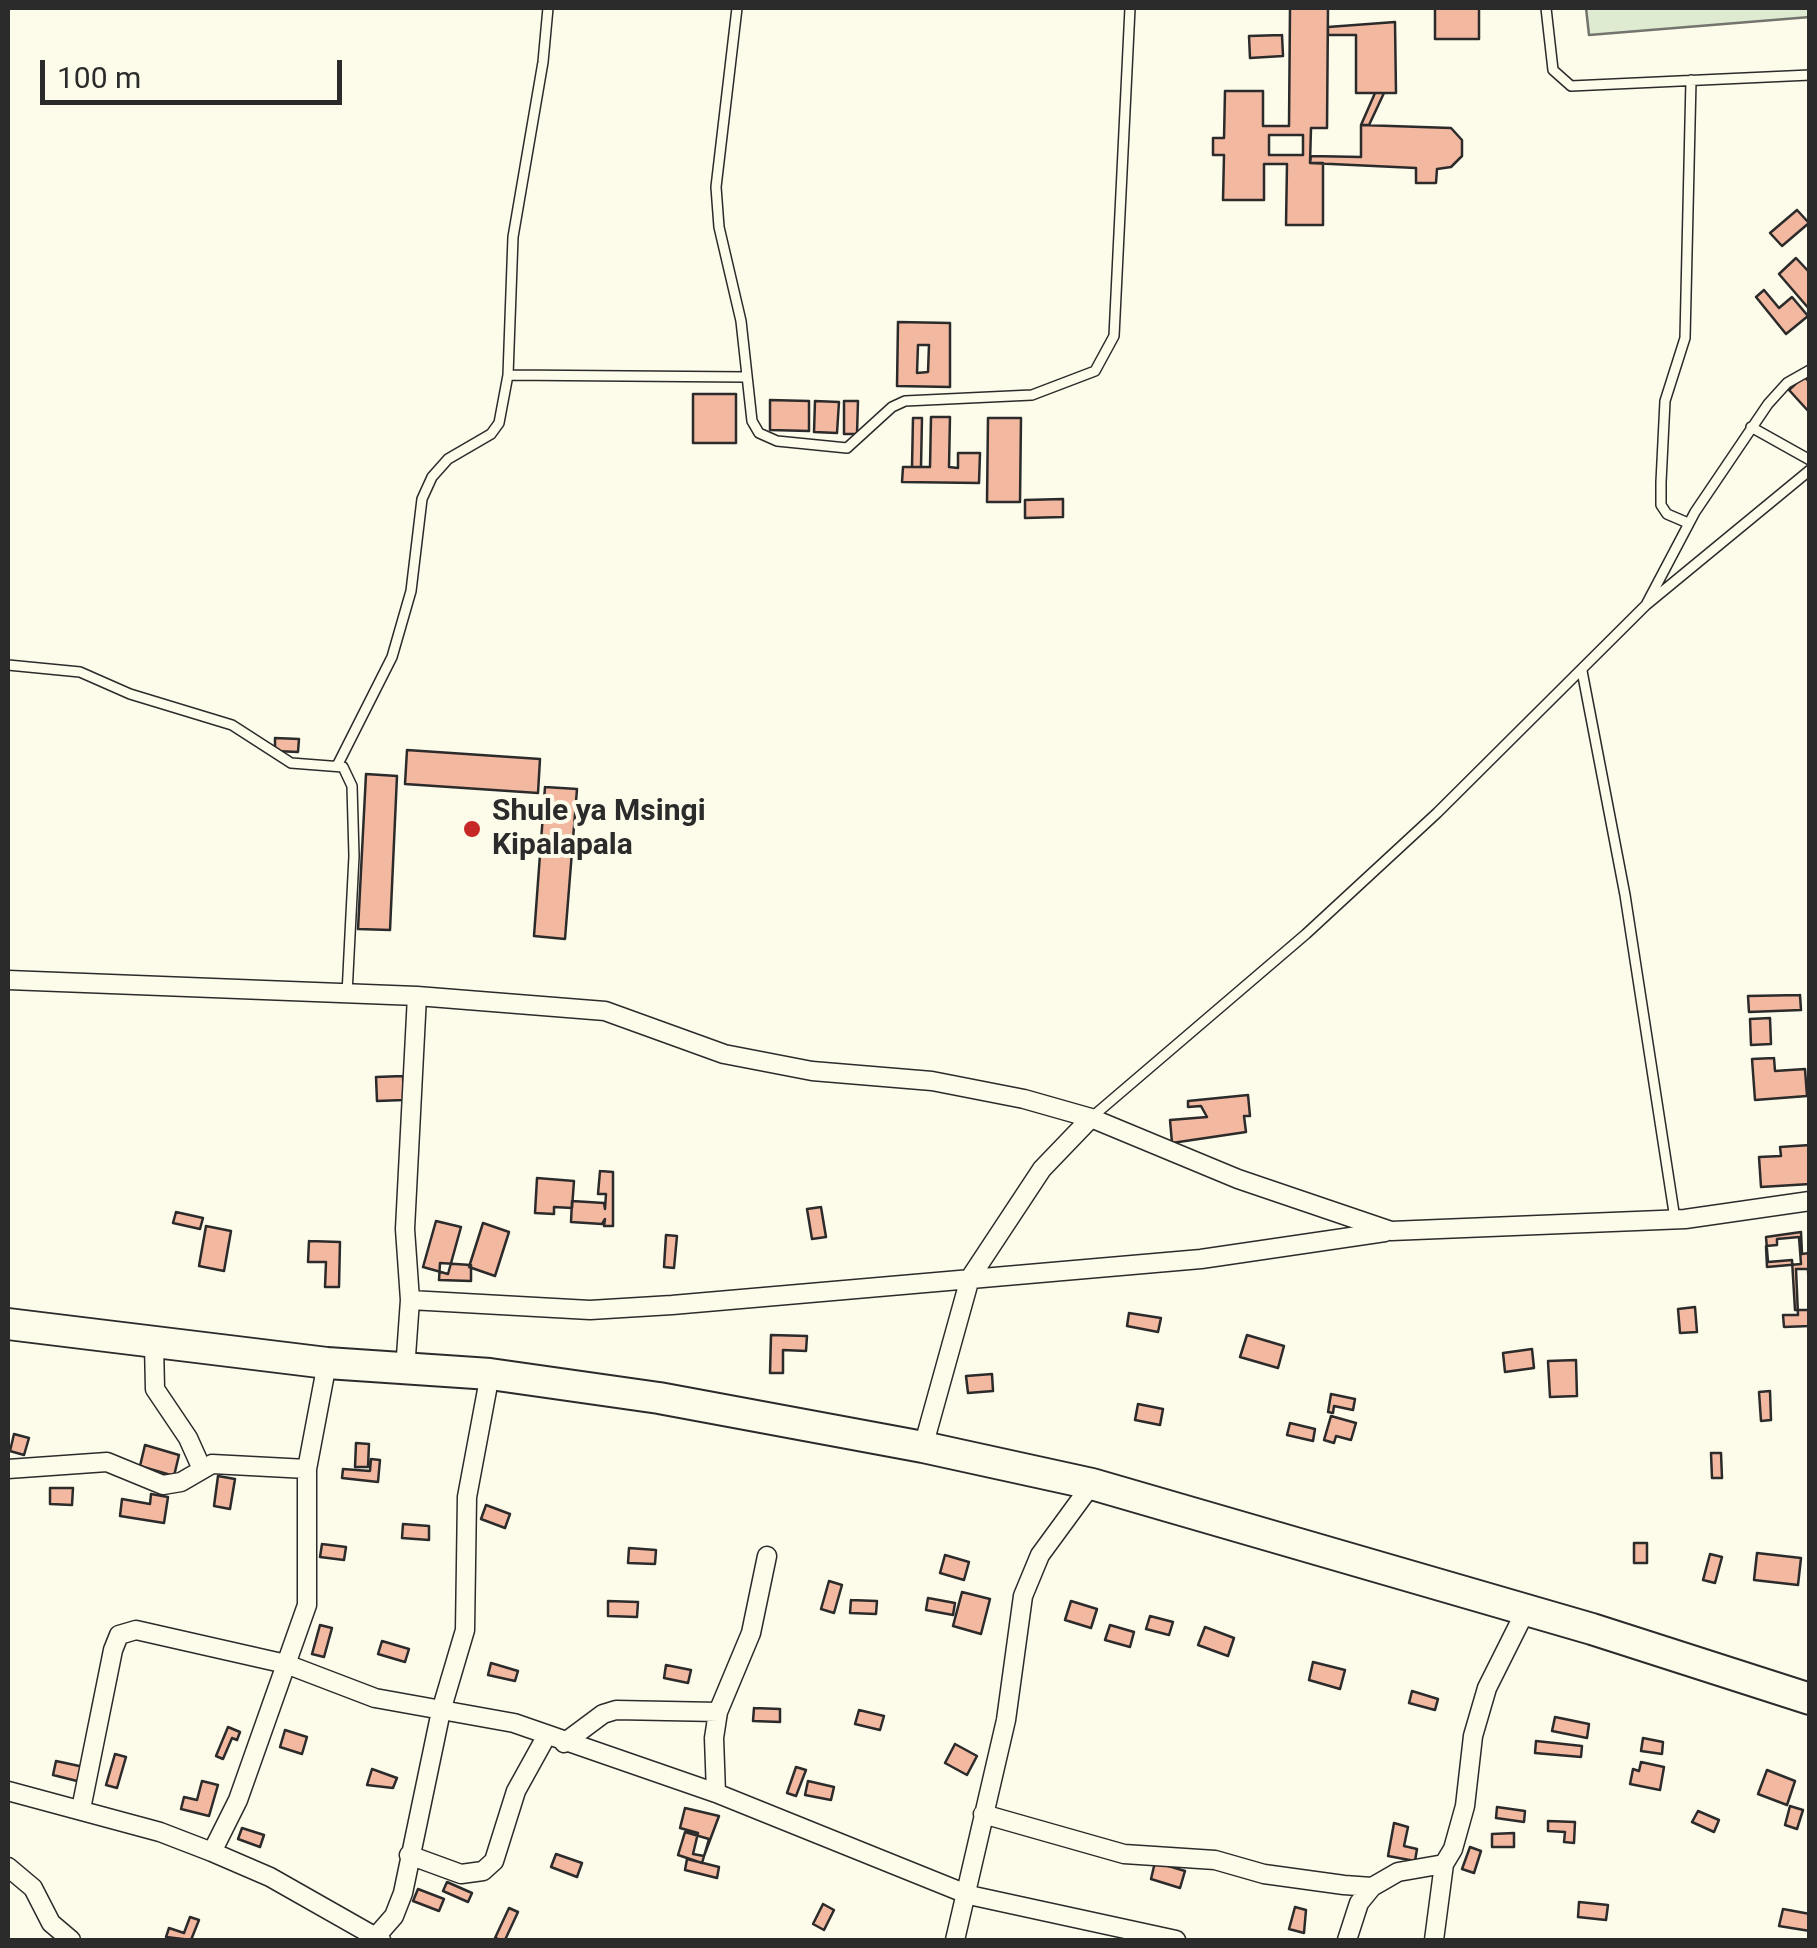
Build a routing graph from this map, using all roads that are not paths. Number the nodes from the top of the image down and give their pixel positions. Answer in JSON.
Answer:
{"nodes":[{"id":1,"x":548,"y":8,"type":"edge"},
{"id":2,"x":737,"y":8,"type":"edge"},
{"id":3,"x":1130,"y":8,"type":"edge"},
{"id":4,"x":1546,"y":8,"type":"edge"},
{"id":5,"x":1810,"y":75,"type":"edge"},
{"id":6,"x":1691,"y":80,"type":"junction"},
{"id":7,"x":1810,"y":370,"type":"edge"},
{"id":8,"x":508,"y":375,"type":"junction"},
{"id":9,"x":746,"y":377,"type":"junction"},
{"id":10,"x":1752,"y":428,"type":"junction"},
{"id":11,"x":1810,"y":460,"type":"edge"},
{"id":12,"x":1810,"y":470,"type":"edge"},
{"id":13,"x":1688,"y":523,"type":"junction"},
{"id":14,"x":1646,"y":605,"type":"junction"},
{"id":15,"x":8,"y":665,"type":"edge"},
{"id":16,"x":1582,"y":671,"type":"junction"},
{"id":17,"x":338,"y":764,"type":"junction"},
{"id":18,"x":8,"y":980,"type":"edge"},
{"id":19,"x":348,"y":994,"type":"junction"},
{"id":20,"x":417,"y":996,"type":"junction"},
{"id":21,"x":1091,"y":1118,"type":"junction"},
{"id":22,"x":1810,"y":1201,"type":"edge"},
{"id":23,"x":1674,"y":1219,"type":"junction"},
{"id":24,"x":1391,"y":1231,"type":"junction"},
{"id":25,"x":970,"y":1278,"type":"junction"},
{"id":26,"x":410,"y":1300,"type":"junction"},
{"id":27,"x":8,"y":1324,"type":"edge"},
{"id":28,"x":154,"y":1344,"type":"junction"},
{"id":29,"x":327,"y":1364,"type":"junction"},
{"id":30,"x":405,"y":1370,"type":"junction"},
{"id":31,"x":490,"y":1374,"type":"junction"},
{"id":32,"x":923,"y":1447,"type":"junction"},
{"id":33,"x":201,"y":1467,"type":"junction"},
{"id":34,"x":307,"y":1468,"type":"junction"},
{"id":35,"x":8,"y":1469,"type":"edge"},
{"id":36,"x":1092,"y":1484,"type":"junction"},
{"id":37,"x":767,"y":1556,"type":"dead end"},
{"id":38,"x":1526,"y":1612,"type":"junction"},
{"id":39,"x":286,"y":1664,"type":"junction"},
{"id":40,"x":1810,"y":1699,"type":"edge"},
{"id":41,"x":440,"y":1711,"type":"junction"},
{"id":42,"x":718,"y":1712,"type":"junction"},
{"id":43,"x":556,"y":1739,"type":"junction"},
{"id":44,"x":8,"y":1791,"type":"edge"},
{"id":45,"x":716,"y":1793,"type":"junction"},
{"id":46,"x":81,"y":1809,"type":"junction"},
{"id":47,"x":983,"y":1814,"type":"junction"},
{"id":48,"x":212,"y":1852,"type":"junction"},
{"id":49,"x":409,"y":1855,"type":"junction"},
{"id":50,"x":1444,"y":1864,"type":"junction"},
{"id":51,"x":8,"y":1866,"type":"edge"},
{"id":52,"x":1372,"y":1887,"type":"junction"},
{"id":53,"x":969,"y":1895,"type":"junction"},
{"id":54,"x":377,"y":1939,"type":"edge"},
{"id":55,"x":71,"y":1940,"type":"edge"},
{"id":56,"x":956,"y":1940,"type":"edge"},
{"id":57,"x":1176,"y":1940,"type":"edge"},
{"id":58,"x":1347,"y":1940,"type":"edge"},
{"id":59,"x":1434,"y":1940,"type":"edge"}],
"edges":[{"from":1,"to":8,"type":"lane"},
{"from":2,"to":9,"type":"lane"},
{"from":3,"to":9,"type":"lane"},
{"from":4,"to":6,"type":"lane"},
{"from":5,"to":6,"type":"lane"},
{"from":6,"to":13,"type":"lane"},
{"from":7,"to":10,"type":"lane"},
{"from":8,"to":9,"type":"lane"},
{"from":8,"to":17,"type":"lane"},
{"from":10,"to":11,"type":"lane"},
{"from":10,"to":13,"type":"lane"},
{"from":12,"to":14,"type":"lane"},
{"from":13,"to":14,"type":"lane"},
{"from":14,"to":16,"type":"lane"},
{"from":15,"to":17,"type":"lane"},
{"from":16,"to":21,"type":"lane"},
{"from":16,"to":23,"type":"lane"},
{"from":17,"to":19,"type":"lane"},
{"from":18,"to":19,"type":"street"},
{"from":19,"to":20,"type":"street"},
{"from":20,"to":21,"type":"street"},
{"from":20,"to":26,"type":"street"},
{"from":21,"to":24,"type":"street"},
{"from":21,"to":25,"type":"street"},
{"from":22,"to":23,"type":"street"},
{"from":23,"to":24,"type":"street"},
{"from":24,"to":25,"type":"street"},
{"from":25,"to":26,"type":"street"},
{"from":25,"to":32,"type":"street"},
{"from":26,"to":30,"type":"street"},
{"from":27,"to":28,"type":"highway"},
{"from":28,"to":29,"type":"highway"},
{"from":28,"to":33,"type":"street"},
{"from":29,"to":30,"type":"highway"},
{"from":29,"to":34,"type":"street"},
{"from":30,"to":31,"type":"highway"},
{"from":31,"to":32,"type":"highway"},
{"from":31,"to":41,"type":"street"},
{"from":32,"to":36,"type":"highway"},
{"from":33,"to":34,"type":"street"},
{"from":33,"to":35,"type":"street"},
{"from":34,"to":39,"type":"street"},
{"from":36,"to":38,"type":"highway"},
{"from":36,"to":47,"type":"street"},
{"from":37,"to":42,"type":"street"},
{"from":38,"to":40,"type":"highway"},
{"from":38,"to":50,"type":"street"},
{"from":39,"to":41,"type":"street"},
{"from":39,"to":46,"type":"street"},
{"from":39,"to":48,"type":"street"},
{"from":41,"to":43,"type":"street"},
{"from":41,"to":49,"type":"street"},
{"from":42,"to":43,"type":"street"},
{"from":42,"to":45,"type":"street"},
{"from":43,"to":45,"type":"street"},
{"from":43,"to":49,"type":"street"},
{"from":44,"to":46,"type":"street"},
{"from":45,"to":53,"type":"street"},
{"from":46,"to":48,"type":"street"},
{"from":47,"to":52,"type":"street"},
{"from":47,"to":53,"type":"street"},
{"from":48,"to":54,"type":"street"},
{"from":49,"to":54,"type":"street"},
{"from":50,"to":52,"type":"street"},
{"from":50,"to":59,"type":"street"},
{"from":51,"to":55,"type":"street"},
{"from":52,"to":58,"type":"street"},
{"from":53,"to":56,"type":"street"},
{"from":53,"to":57,"type":"street"}]}
